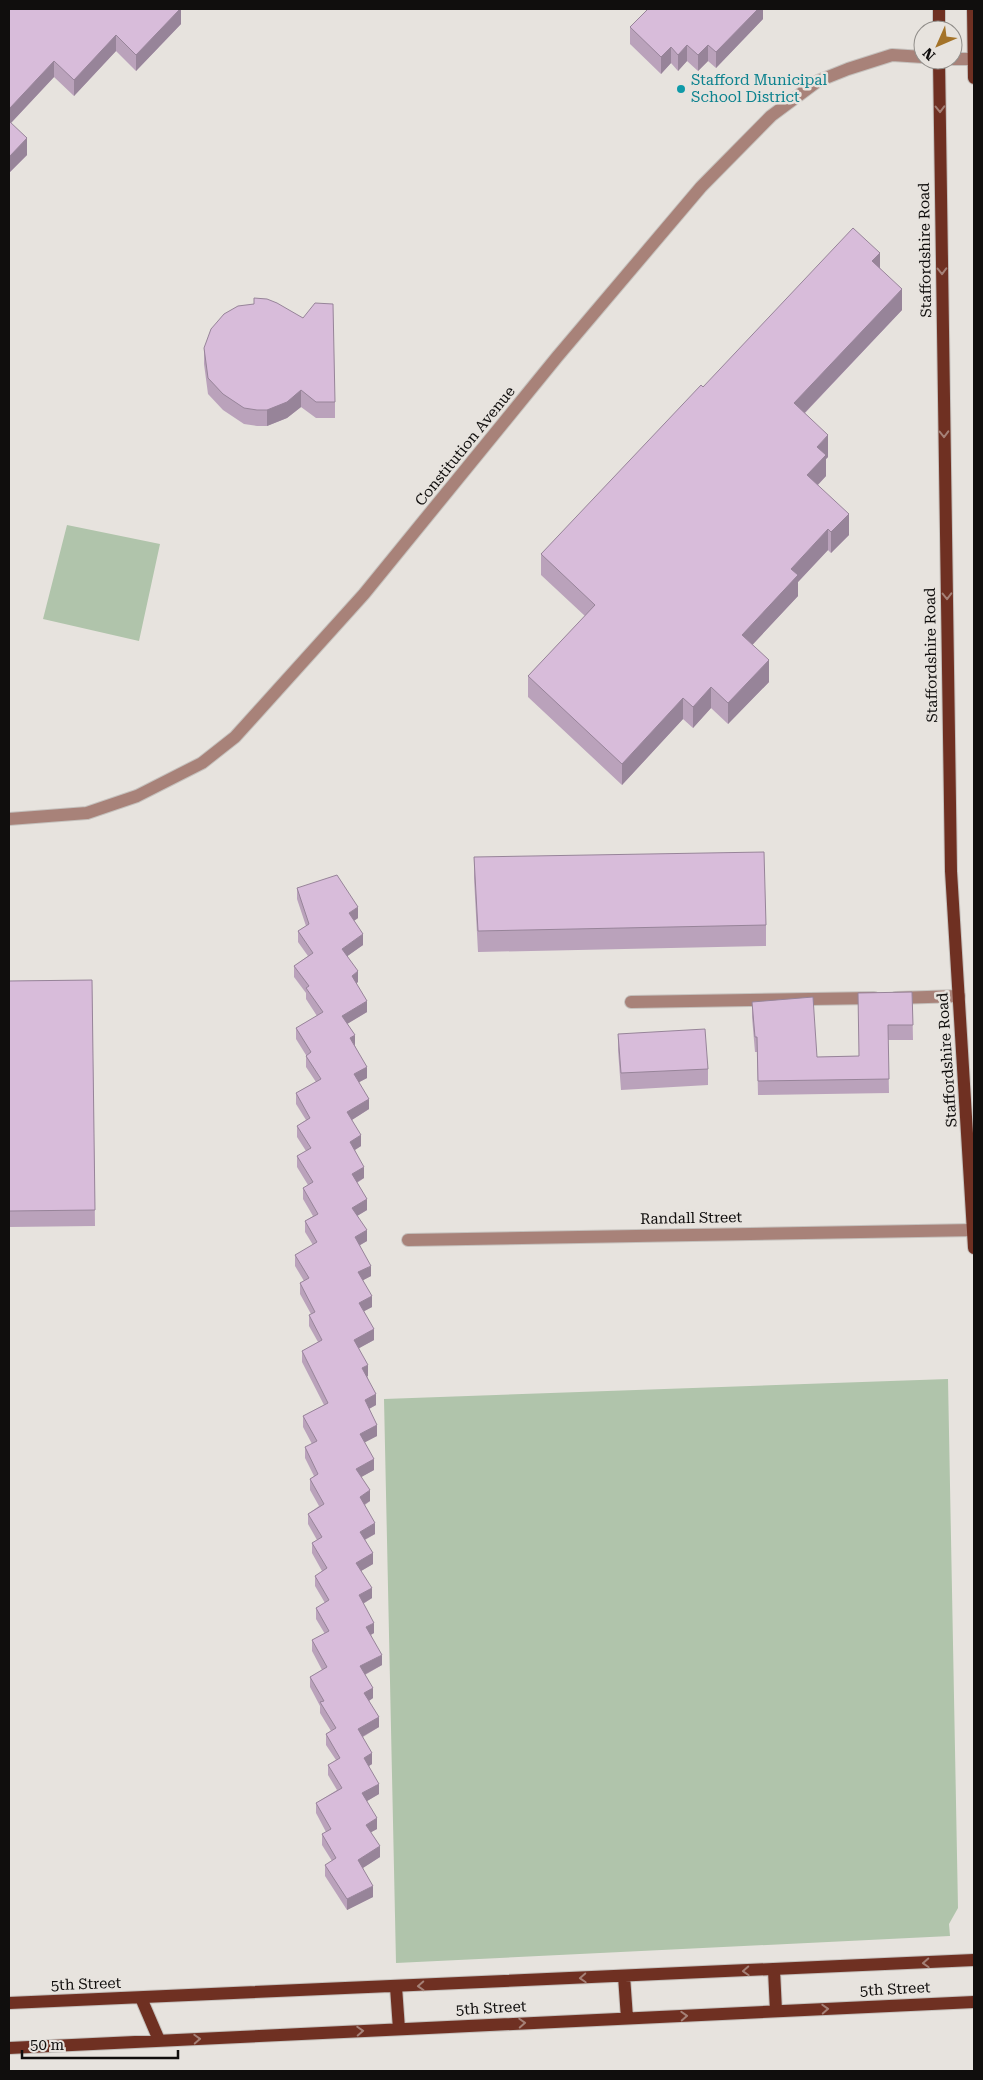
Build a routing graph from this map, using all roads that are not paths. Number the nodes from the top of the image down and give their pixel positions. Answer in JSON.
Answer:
{"nodes":[{"id":1,"x":973,"y":9,"type":"edge"},
{"id":2,"x":913,"y":57,"type":"edge"},
{"id":3,"x":974,"y":59,"type":"edge"},
{"id":4,"x":940,"y":70,"type":"edge"},
{"id":5,"x":974,"y":78,"type":"edge"},
{"id":6,"x":9,"y":819,"type":"edge"},
{"id":7,"x":959,"y":996,"type":"junction"},
{"id":8,"x":631,"y":1002,"type":"dead end"},
{"id":9,"x":974,"y":1230,"type":"edge"},
{"id":10,"x":408,"y":1240,"type":"dead end"},
{"id":11,"x":974,"y":1248,"type":"edge"},
{"id":12,"x":974,"y":1960,"type":"edge"},
{"id":13,"x":774,"y":1970,"type":"junction"},
{"id":14,"x":624,"y":1976,"type":"junction"},
{"id":15,"x":396,"y":1987,"type":"junction"},
{"id":16,"x":140,"y":1998,"type":"junction"},
{"id":17,"x":974,"y":2002,"type":"edge"},
{"id":18,"x":9,"y":2003,"type":"edge"},
{"id":19,"x":776,"y":2011,"type":"junction"},
{"id":20,"x":627,"y":2018,"type":"junction"},
{"id":21,"x":399,"y":2029,"type":"junction"},
{"id":22,"x":158,"y":2040,"type":"junction"},
{"id":23,"x":9,"y":2048,"type":"edge"}],
"edges":[{"from":1,"to":3,"type":"main road"},
{"from":2,"to":6,"type":"street","name":"Constitution Avenue"},
{"from":3,"to":5,"type":"main road"},
{"from":4,"to":7,"type":"main road","name":"Staffordshire Road","one_way":true},
{"from":7,"to":8,"type":"street"},
{"from":7,"to":9,"type":"main road","name":"Staffordshire Road"},
{"from":9,"to":10,"type":"street","name":"Randall Street"},
{"from":9,"to":11,"type":"main road","name":"Staffordshire Road"},
{"from":12,"to":13,"type":"main road","name":"5th Street","one_way":true},
{"from":13,"to":14,"type":"main road","name":"5th Street","one_way":true},
{"from":13,"to":19,"type":"main road"},
{"from":14,"to":15,"type":"main road","name":"5th Street","one_way":true},
{"from":14,"to":20,"type":"main road"},
{"from":15,"to":16,"type":"main road","name":"5th Street"},
{"from":15,"to":21,"type":"main road"},
{"from":16,"to":18,"type":"main road","name":"5th Street"},
{"from":16,"to":22,"type":"main road"},
{"from":19,"to":17,"type":"main road","name":"5th Street","one_way":true},
{"from":20,"to":19,"type":"main road","name":"5th Street","one_way":true},
{"from":21,"to":20,"type":"main road","name":"5th Street","one_way":true},
{"from":22,"to":21,"type":"main road","name":"5th Street","one_way":true},
{"from":22,"to":23,"type":"main road","name":"5th Street"}]}
